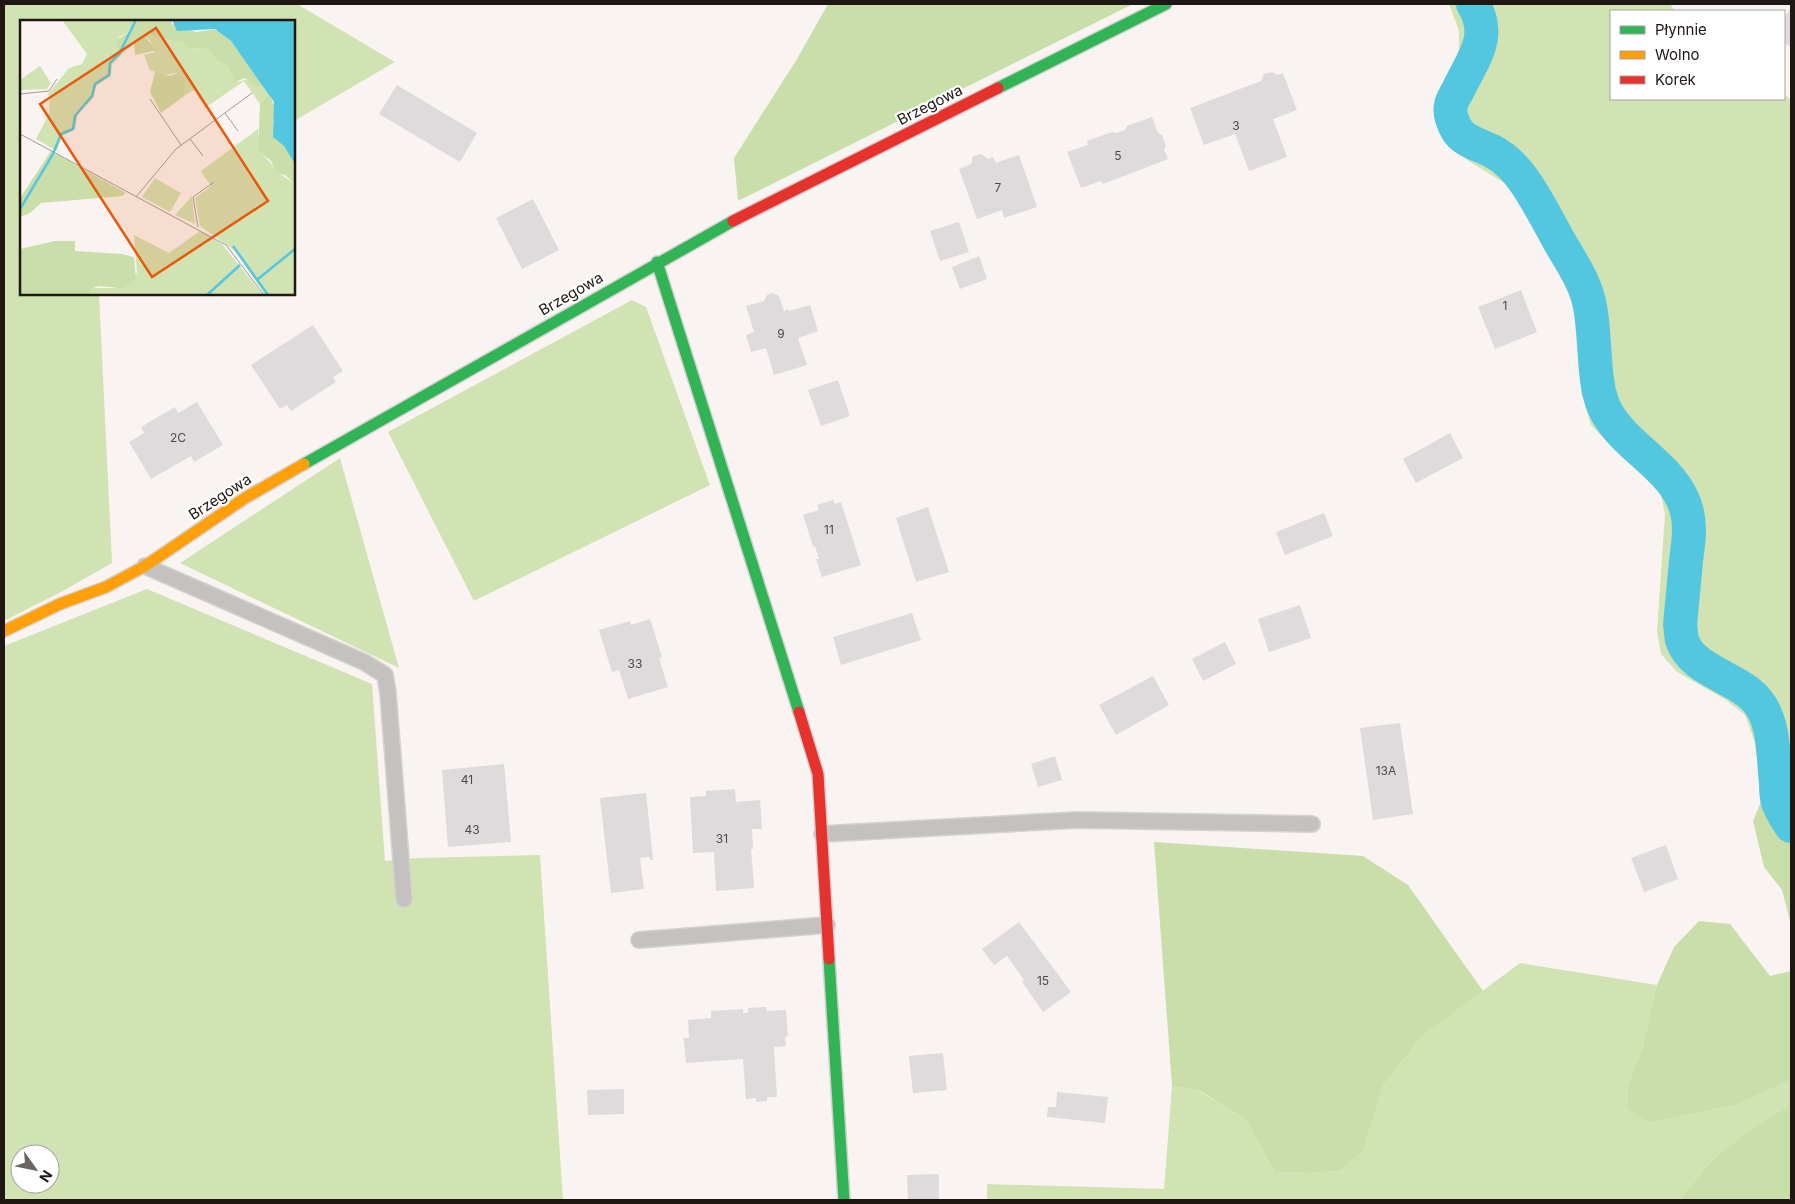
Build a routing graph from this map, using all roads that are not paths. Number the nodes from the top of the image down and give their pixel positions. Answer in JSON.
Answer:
{"nodes":[{"id":1,"x":1166,"y":4,"type":"edge"},
{"id":2,"x":657,"y":262,"type":"junction"},
{"id":3,"x":145,"y":566,"type":"junction"},
{"id":4,"x":4,"y":631,"type":"edge"},
{"id":5,"x":1312,"y":824,"type":"dead end"},
{"id":6,"x":822,"y":834,"type":"junction"},
{"id":7,"x":404,"y":899,"type":"dead end"},
{"id":8,"x":827,"y":925,"type":"junction"},
{"id":9,"x":639,"y":940,"type":"dead end"},
{"id":10,"x":844,"y":1200,"type":"edge"}],
"edges":[{"from":1,"to":2,"type":"street","name":"Brzegowa"},
{"from":2,"to":3,"type":"street","name":"Brzegowa"},
{"from":2,"to":6,"type":"street"},
{"from":3,"to":4,"type":"street","name":"Brzegowa"},
{"from":3,"to":7,"type":"lane"},
{"from":5,"to":6,"type":"lane"},
{"from":6,"to":8,"type":"street"},
{"from":8,"to":9,"type":"lane"},
{"from":8,"to":10,"type":"street"}]}
